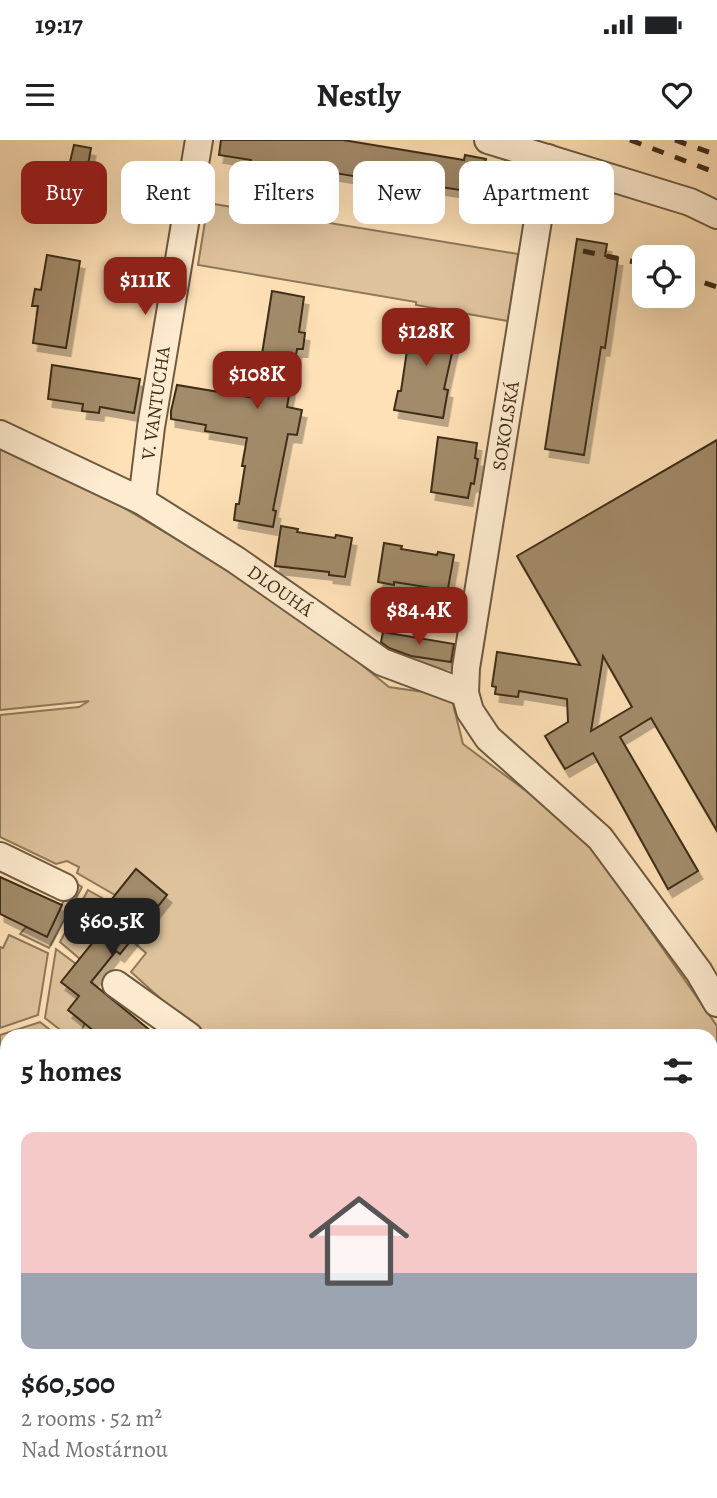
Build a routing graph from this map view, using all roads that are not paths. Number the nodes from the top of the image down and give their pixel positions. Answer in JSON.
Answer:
{"nodes":[{"id":1,"x":198,"y":140,"type":"edge"},
{"id":2,"x":488,"y":140,"type":"edge"},
{"id":3,"x":548,"y":158,"type":"junction"},
{"id":4,"x":717,"y":215,"type":"edge"},
{"id":5,"x":0,"y":434,"type":"edge"},
{"id":6,"x":142,"y":502,"type":"junction"},
{"id":7,"x":465,"y":693,"type":"junction"},
{"id":8,"x":0,"y":856,"type":"edge"},
{"id":9,"x":64,"y":887,"type":"dead end"},
{"id":10,"x":116,"y":984,"type":"dead end"},
{"id":11,"x":717,"y":1003,"type":"edge"},
{"id":12,"x":179,"y":1029,"type":"edge"}],
"edges":[{"from":1,"to":6,"type":"street","name":"V. VANTUCHA"},
{"from":2,"to":3,"type":"street"},
{"from":3,"to":4,"type":"street"},
{"from":3,"to":7,"type":"street","name":"SOKOLSKÁ"},
{"from":5,"to":6,"type":"street","name":"DLOUHÁ"},
{"from":6,"to":7,"type":"street","name":"DLOUHÁ"},
{"from":7,"to":11,"type":"street"},
{"from":8,"to":9,"type":"street"},
{"from":10,"to":12,"type":"street"}]}
